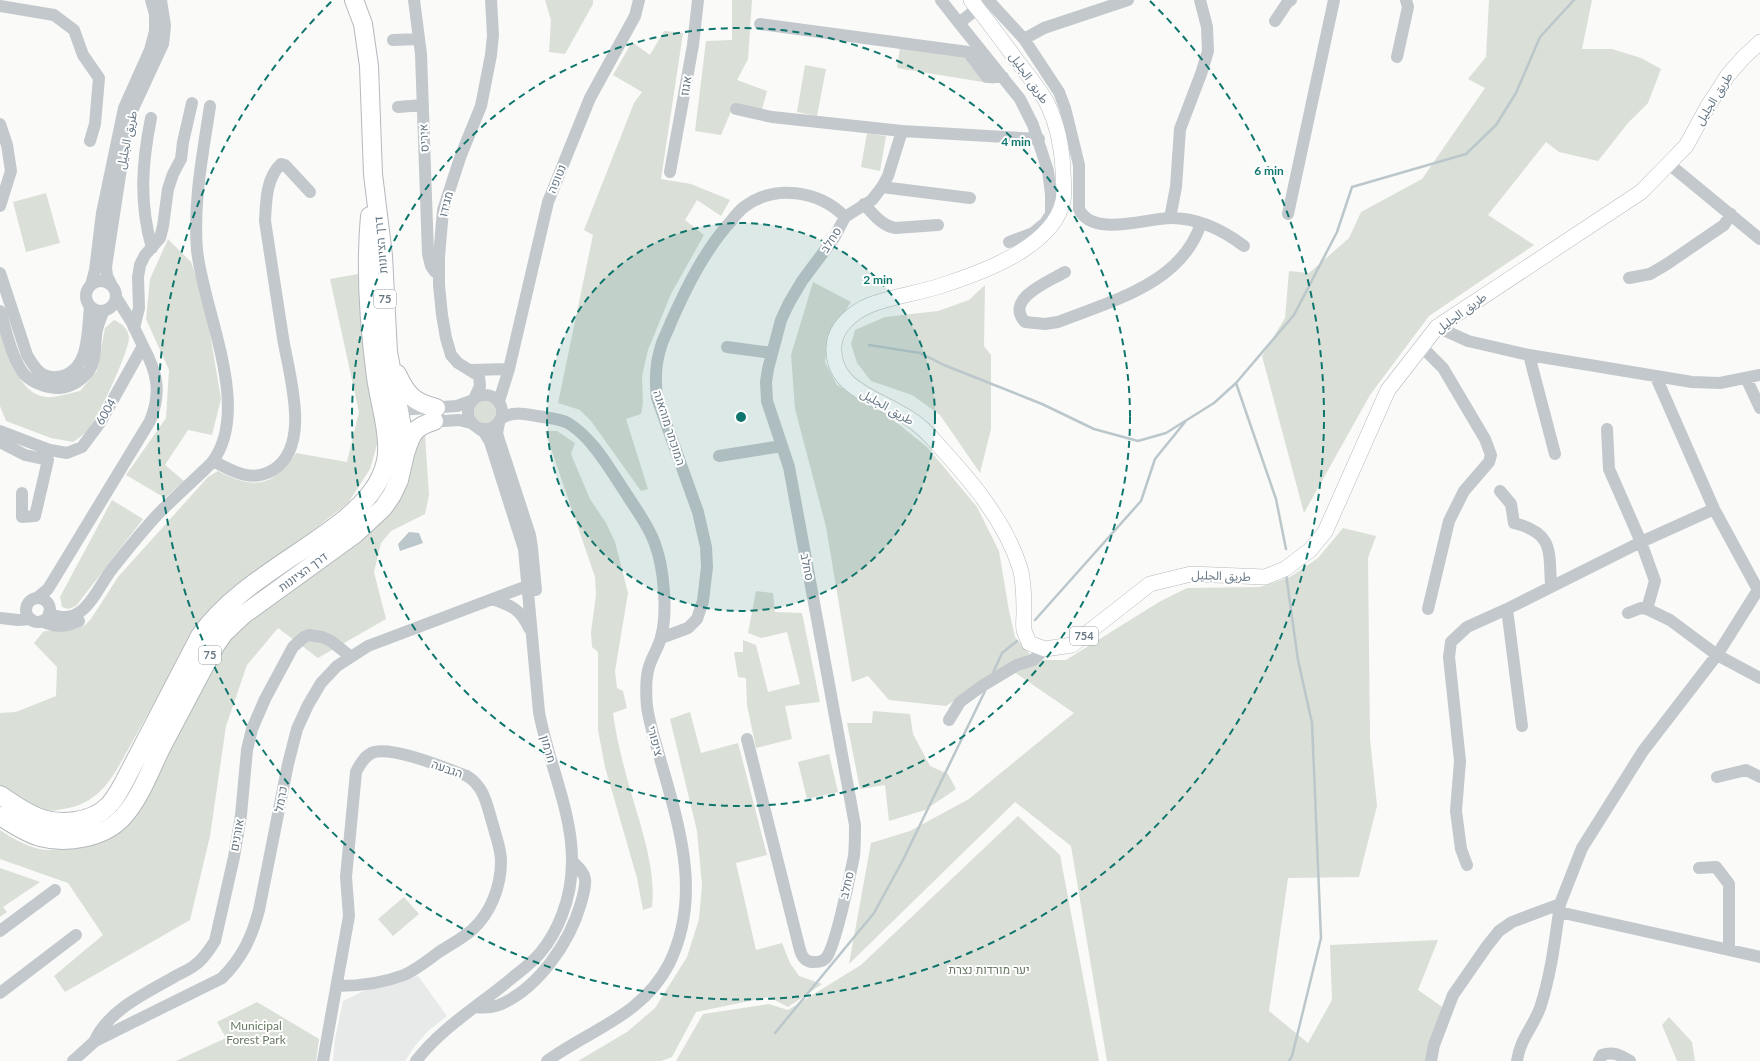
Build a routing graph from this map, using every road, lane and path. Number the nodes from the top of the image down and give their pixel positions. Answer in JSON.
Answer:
{"nodes":[{"id":1,"x":151,"y":0,"type":"edge"},
{"id":2,"x":161,"y":0,"type":"edge"},
{"id":3,"x":354,"y":0,"type":"edge"},
{"id":4,"x":414,"y":0,"type":"edge"},
{"id":5,"x":491,"y":0,"type":"edge"},
{"id":6,"x":639,"y":0,"type":"edge"},
{"id":7,"x":698,"y":0,"type":"edge"},
{"id":8,"x":941,"y":0,"type":"edge"},
{"id":9,"x":1128,"y":0,"type":"edge"},
{"id":10,"x":1200,"y":0,"type":"edge"},
{"id":11,"x":1291,"y":0,"type":"edge"},
{"id":12,"x":1334,"y":0,"type":"edge"},
{"id":13,"x":1406,"y":0,"type":"edge"},
{"id":14,"x":979,"y":3,"type":"edge"},
{"id":15,"x":0,"y":6,"type":"edge"},
{"id":16,"x":1275,"y":21,"type":"dead end"},
{"id":17,"x":959,"y":23,"type":"junction"},
{"id":18,"x":760,"y":24,"type":"dead end"},
{"id":19,"x":419,"y":39,"type":"junction"},
{"id":20,"x":1024,"y":39,"type":"junction"},
{"id":21,"x":393,"y":40,"type":"dead end"},
{"id":22,"x":1760,"y":42,"type":"edge"},
{"id":23,"x":1397,"y":57,"type":"dead end"},
{"id":24,"x":1003,"y":77,"type":"junction"},
{"id":25,"x":192,"y":103,"type":"dead end"},
{"id":26,"x":423,"y":105,"type":"junction"},
{"id":27,"x":210,"y":106,"type":"dead end"},
{"id":28,"x":398,"y":107,"type":"dead end"},
{"id":29,"x":736,"y":109,"type":"dead end"},
{"id":30,"x":151,"y":118,"type":"dead end"},
{"id":31,"x":0,"y":124,"type":"edge"},
{"id":32,"x":902,"y":131,"type":"junction"},
{"id":33,"x":1039,"y":139,"type":"junction"},
{"id":34,"x":90,"y":141,"type":"dead end"},
{"id":35,"x":1669,"y":164,"type":"junction"},
{"id":36,"x":670,"y":172,"type":"dead end"},
{"id":37,"x":373,"y":174,"type":"junction"},
{"id":38,"x":882,"y":186,"type":"junction"},
{"id":39,"x":310,"y":192,"type":"dead end"},
{"id":40,"x":970,"y":198,"type":"dead end"},
{"id":41,"x":864,"y":204,"type":"junction"},
{"id":42,"x":0,"y":206,"type":"edge"},
{"id":43,"x":1288,"y":214,"type":"dead end"},
{"id":44,"x":1731,"y":214,"type":"junction"},
{"id":45,"x":845,"y":217,"type":"junction"},
{"id":46,"x":1170,"y":218,"type":"junction"},
{"id":47,"x":1201,"y":223,"type":"junction"},
{"id":48,"x":938,"y":225,"type":"dead end"},
{"id":49,"x":1760,"y":239,"type":"edge"},
{"id":50,"x":1009,"y":242,"type":"dead end"},
{"id":51,"x":1244,"y":246,"type":"dead end"},
{"id":52,"x":152,"y":248,"type":"junction"},
{"id":53,"x":439,"y":272,"type":"junction"},
{"id":54,"x":1065,"y":272,"type":"dead end"},
{"id":55,"x":0,"y":273,"type":"edge"},
{"id":56,"x":1629,"y":278,"type":"dead end"},
{"id":57,"x":111,"y":284,"type":"junction"},
{"id":58,"x":91,"y":285,"type":"junction"},
{"id":59,"x":117,"y":298,"type":"junction"},
{"id":60,"x":90,"y":307,"type":"junction"},
{"id":61,"x":0,"y":311,"type":"edge"},
{"id":62,"x":103,"y":312,"type":"junction"},
{"id":63,"x":1437,"y":327,"type":"junction"},
{"id":64,"x":134,"y":328,"type":"junction"},
{"id":65,"x":143,"y":346,"type":"junction"},
{"id":66,"x":727,"y":347,"type":"dead end"},
{"id":67,"x":1422,"y":347,"type":"junction"},
{"id":68,"x":772,"y":353,"type":"junction"},
{"id":69,"x":1529,"y":355,"type":"junction"},
{"id":70,"x":389,"y":359,"type":"junction"},
{"id":71,"x":509,"y":369,"type":"junction"},
{"id":72,"x":472,"y":370,"type":"junction"},
{"id":73,"x":1760,"y":375,"type":"edge"},
{"id":74,"x":1656,"y":377,"type":"junction"},
{"id":75,"x":1746,"y":378,"type":"junction"},
{"id":76,"x":477,"y":398,"type":"junction"},
{"id":77,"x":500,"y":403,"type":"junction"},
{"id":78,"x":1760,"y":408,"type":"edge"},
{"id":79,"x":435,"y":414,"type":"junction"},
{"id":80,"x":534,"y":416,"type":"junction"},
{"id":81,"x":394,"y":417,"type":"junction"},
{"id":82,"x":500,"y":421,"type":"junction"},
{"id":83,"x":475,"y":426,"type":"junction"},
{"id":84,"x":1607,"y":429,"type":"dead end"},
{"id":85,"x":0,"y":431,"type":"edge"},
{"id":86,"x":0,"y":442,"type":"edge"},
{"id":87,"x":782,"y":446,"type":"junction"},
{"id":88,"x":405,"y":454,"type":"junction"},
{"id":89,"x":1554,"y":454,"type":"dead end"},
{"id":90,"x":49,"y":455,"type":"junction"},
{"id":91,"x":719,"y":456,"type":"dead end"},
{"id":92,"x":213,"y":461,"type":"junction"},
{"id":93,"x":1500,"y":491,"type":"dead end"},
{"id":94,"x":22,"y":493,"type":"dead end"},
{"id":95,"x":1714,"y":509,"type":"junction"},
{"id":96,"x":1641,"y":542,"type":"junction"},
{"id":97,"x":55,"y":578,"type":"junction"},
{"id":98,"x":531,"y":584,"type":"junction"},
{"id":99,"x":1550,"y":587,"type":"junction"},
{"id":100,"x":1759,"y":590,"type":"edge"},
{"id":101,"x":37,"y":598,"type":"junction"},
{"id":102,"x":493,"y":599,"type":"junction"},
{"id":103,"x":27,"y":607,"type":"junction"},
{"id":104,"x":1428,"y":608,"type":"dead end"},
{"id":105,"x":1507,"y":609,"type":"junction"},
{"id":106,"x":1647,"y":609,"type":"junction"},
{"id":107,"x":43,"y":614,"type":"junction"},
{"id":108,"x":1628,"y":614,"type":"dead end"},
{"id":109,"x":1,"y":618,"type":"edge"},
{"id":110,"x":532,"y":635,"type":"junction"},
{"id":111,"x":661,"y":638,"type":"junction"},
{"id":112,"x":1046,"y":649,"type":"junction"},
{"id":113,"x":1717,"y":655,"type":"junction"},
{"id":114,"x":350,"y":656,"type":"junction"},
{"id":115,"x":1760,"y":678,"type":"edge"},
{"id":116,"x":949,"y":720,"type":"dead end"},
{"id":117,"x":1522,"y":726,"type":"dead end"},
{"id":118,"x":747,"y":739,"type":"dead end"},
{"id":119,"x":1717,"y":777,"type":"dead end"},
{"id":120,"x":1760,"y":777,"type":"edge"},
{"id":121,"x":0,"y":796,"type":"edge"},
{"id":122,"x":0,"y":816,"type":"edge"},
{"id":123,"x":1467,"y":865,"type":"dead end"},
{"id":124,"x":1699,"y":868,"type":"dead end"},
{"id":125,"x":55,"y":890,"type":"dead end"},
{"id":126,"x":1560,"y":908,"type":"junction"},
{"id":127,"x":0,"y":931,"type":"edge"},
{"id":128,"x":76,"y":935,"type":"dead end"},
{"id":129,"x":1729,"y":950,"type":"junction"},
{"id":130,"x":1760,"y":957,"type":"edge"},
{"id":131,"x":338,"y":986,"type":"junction"},
{"id":132,"x":0,"y":993,"type":"edge"},
{"id":133,"x":94,"y":1041,"type":"junction"},
{"id":134,"x":73,"y":1061,"type":"edge"},
{"id":135,"x":323,"y":1061,"type":"edge"},
{"id":136,"x":416,"y":1061,"type":"edge"},
{"id":137,"x":547,"y":1061,"type":"edge"},
{"id":138,"x":1431,"y":1061,"type":"edge"},
{"id":139,"x":1518,"y":1061,"type":"edge"},
{"id":140,"x":1599,"y":1061,"type":"edge"},
{"id":141,"x":1630,"y":1061,"type":"edge"}],
"edges":[{"from":1,"to":58,"type":"street","name":"طريق الجليل"},
{"from":2,"to":57,"type":"street","name":"طريق الجليل"},
{"from":3,"to":37,"type":"highway","name":"דרך הציונות","number":"75"},
{"from":4,"to":19,"type":"street","name":"איריס"},
{"from":5,"to":53,"type":"street","name":"מגידו"},
{"from":6,"to":71,"type":"street","name":"נטופה"},
{"from":7,"to":36,"type":"street","name":"אגוז"},
{"from":8,"to":17,"type":"street"},
{"from":9,"to":20,"type":"street"},
{"from":10,"to":46,"type":"street"},
{"from":11,"to":16,"type":"street"},
{"from":12,"to":43,"type":"street"},
{"from":13,"to":23,"type":"street"},
{"from":14,"to":17,"type":"street"},
{"from":14,"to":20,"type":"street"},
{"from":14,"to":112,"type":"main road","name":"طريق الجليل"},
{"from":15,"to":34,"type":"street"},
{"from":17,"to":24,"type":"street"},
{"from":18,"to":24,"type":"street"},
{"from":19,"to":21,"type":"street"},
{"from":19,"to":26,"type":"street","name":"איריס"},
{"from":20,"to":46,"type":"street"},
{"from":22,"to":35,"type":"main road","name":"طريق الجليل","number":"754"},
{"from":24,"to":33,"type":"street"},
{"from":25,"to":52,"type":"street"},
{"from":26,"to":28,"type":"street"},
{"from":26,"to":53,"type":"street","name":"איריס"},
{"from":27,"to":92,"type":"street"},
{"from":29,"to":32,"type":"street"},
{"from":30,"to":52,"type":"street"},
{"from":31,"to":42,"type":"street"},
{"from":32,"to":33,"type":"street"},
{"from":32,"to":38,"type":"street","name":"סחלב"},
{"from":33,"to":50,"type":"street"},
{"from":35,"to":44,"type":"street"},
{"from":35,"to":63,"type":"main road","name":"طريق الجليل","number":"754"},
{"from":37,"to":70,"type":"highway","name":"דרך הציונות","number":"75"},
{"from":37,"to":81,"type":"highway","name":"דרך הציונות","number":"75"},
{"from":38,"to":40,"type":"street"},
{"from":38,"to":41,"type":"street","name":"סחלב"},
{"from":39,"to":92,"type":"street"},
{"from":41,"to":45,"type":"street","name":"סחלב"},
{"from":41,"to":48,"type":"street"},
{"from":44,"to":49,"type":"street"},
{"from":44,"to":56,"type":"street"},
{"from":45,"to":68,"type":"street","name":"סחלב"},
{"from":45,"to":111,"type":"street","name":"המוכתר מוהאנה"},
{"from":46,"to":47,"type":"street"},
{"from":47,"to":51,"type":"street"},
{"from":47,"to":54,"type":"street"},
{"from":52,"to":64,"type":"street"},
{"from":53,"to":72,"type":"street","name":"מגידו"},
{"from":55,"to":60,"type":"street"},
{"from":57,"to":58,"type":"street"},
{"from":57,"to":59,"type":"street"},
{"from":58,"to":60,"type":"street"},
{"from":59,"to":62,"type":"street"},
{"from":59,"to":64,"type":"street"},
{"from":60,"to":62,"type":"street"},
{"from":61,"to":62,"type":"street"},
{"from":63,"to":67,"type":"main road","name":"طريق الجليل","number":"754"},
{"from":63,"to":69,"type":"street"},
{"from":64,"to":65,"type":"street"},
{"from":65,"to":90,"type":"street","name":"6004"},
{"from":65,"to":97,"type":"street"},
{"from":66,"to":68,"type":"street"},
{"from":67,"to":104,"type":"street"},
{"from":67,"to":112,"type":"main road","name":"طريق الجليل","number":"754"},
{"from":68,"to":87,"type":"street","name":"סחלב"},
{"from":69,"to":74,"type":"street"},
{"from":69,"to":89,"type":"street"},
{"from":70,"to":79,"type":"highway"},
{"from":70,"to":81,"type":"highway","name":"דרך הציונות","number":"75"},
{"from":71,"to":72,"type":"street"},
{"from":71,"to":76,"type":"street","name":"נטופה"},
{"from":71,"to":77,"type":"street","name":"נטופה"},
{"from":72,"to":76,"type":"street"},
{"from":73,"to":75,"type":"street"},
{"from":74,"to":75,"type":"street"},
{"from":74,"to":95,"type":"street"},
{"from":75,"to":78,"type":"street"},
{"from":76,"to":77,"type":"street"},
{"from":76,"to":79,"type":"street"},
{"from":76,"to":83,"type":"street"},
{"from":77,"to":80,"type":"street","name":"ציפורי"},
{"from":77,"to":82,"type":"street"},
{"from":79,"to":81,"type":"street"},
{"from":79,"to":83,"type":"street"},
{"from":79,"to":88,"type":"highway"},
{"from":80,"to":82,"type":"street","name":"ציפורי"},
{"from":80,"to":111,"type":"street","name":"ציפורי"},
{"from":81,"to":88,"type":"highway","name":"דרך הציונות","number":"75"},
{"from":81,"to":121,"type":"highway","name":"דרך הציונות","number":"75"},
{"from":82,"to":83,"type":"street"},
{"from":82,"to":98,"type":"street","name":"חרמון"},
{"from":83,"to":98,"type":"street","name":"חרמון"},
{"from":84,"to":96,"type":"street"},
{"from":85,"to":90,"type":"street","name":"6004"},
{"from":86,"to":90,"type":"street","name":"6004"},
{"from":87,"to":91,"type":"street"},
{"from":87,"to":118,"type":"street","name":"סחלב"},
{"from":88,"to":122,"type":"highway","name":"דרך הציונות","number":"75"},
{"from":90,"to":94,"type":"street"},
{"from":92,"to":107,"type":"street"},
{"from":93,"to":99,"type":"street"},
{"from":95,"to":96,"type":"street"},
{"from":95,"to":100,"type":"street"},
{"from":96,"to":99,"type":"street"},
{"from":96,"to":106,"type":"street"},
{"from":97,"to":101,"type":"street"},
{"from":97,"to":107,"type":"street"},
{"from":98,"to":102,"type":"street","name":"כרמל"},
{"from":98,"to":110,"type":"street","name":"חרמון"},
{"from":99,"to":105,"type":"street"},
{"from":100,"to":113,"type":"street"},
{"from":101,"to":103,"type":"street"},
{"from":101,"to":107,"type":"street"},
{"from":102,"to":110,"type":"street"},
{"from":102,"to":114,"type":"street","name":"כרמל"},
{"from":103,"to":107,"type":"street"},
{"from":103,"to":109,"type":"street"},
{"from":105,"to":117,"type":"street"},
{"from":105,"to":123,"type":"street"},
{"from":106,"to":108,"type":"street"},
{"from":106,"to":113,"type":"street"},
{"from":107,"to":109,"type":"street"},
{"from":110,"to":136,"type":"street","name":"חרמון"},
{"from":111,"to":137,"type":"street","name":"ציפורי"},
{"from":112,"to":116,"type":"street"},
{"from":113,"to":115,"type":"street"},
{"from":113,"to":126,"type":"street"},
{"from":114,"to":133,"type":"street","name":"כרמל"},
{"from":114,"to":133,"type":"street","name":"אורנים"},
{"from":119,"to":120,"type":"street"},
{"from":124,"to":129,"type":"street"},
{"from":125,"to":127,"type":"street"},
{"from":126,"to":129,"type":"street"},
{"from":126,"to":138,"type":"street"},
{"from":126,"to":139,"type":"street"},
{"from":128,"to":132,"type":"street"},
{"from":129,"to":130,"type":"street"},
{"from":131,"to":131,"type":"street","name":"הגבעה"},
{"from":131,"to":135,"type":"street","name":"הגבעה"},
{"from":133,"to":134,"type":"street","name":"כרמל"},
{"from":140,"to":141,"type":"street"}]}
